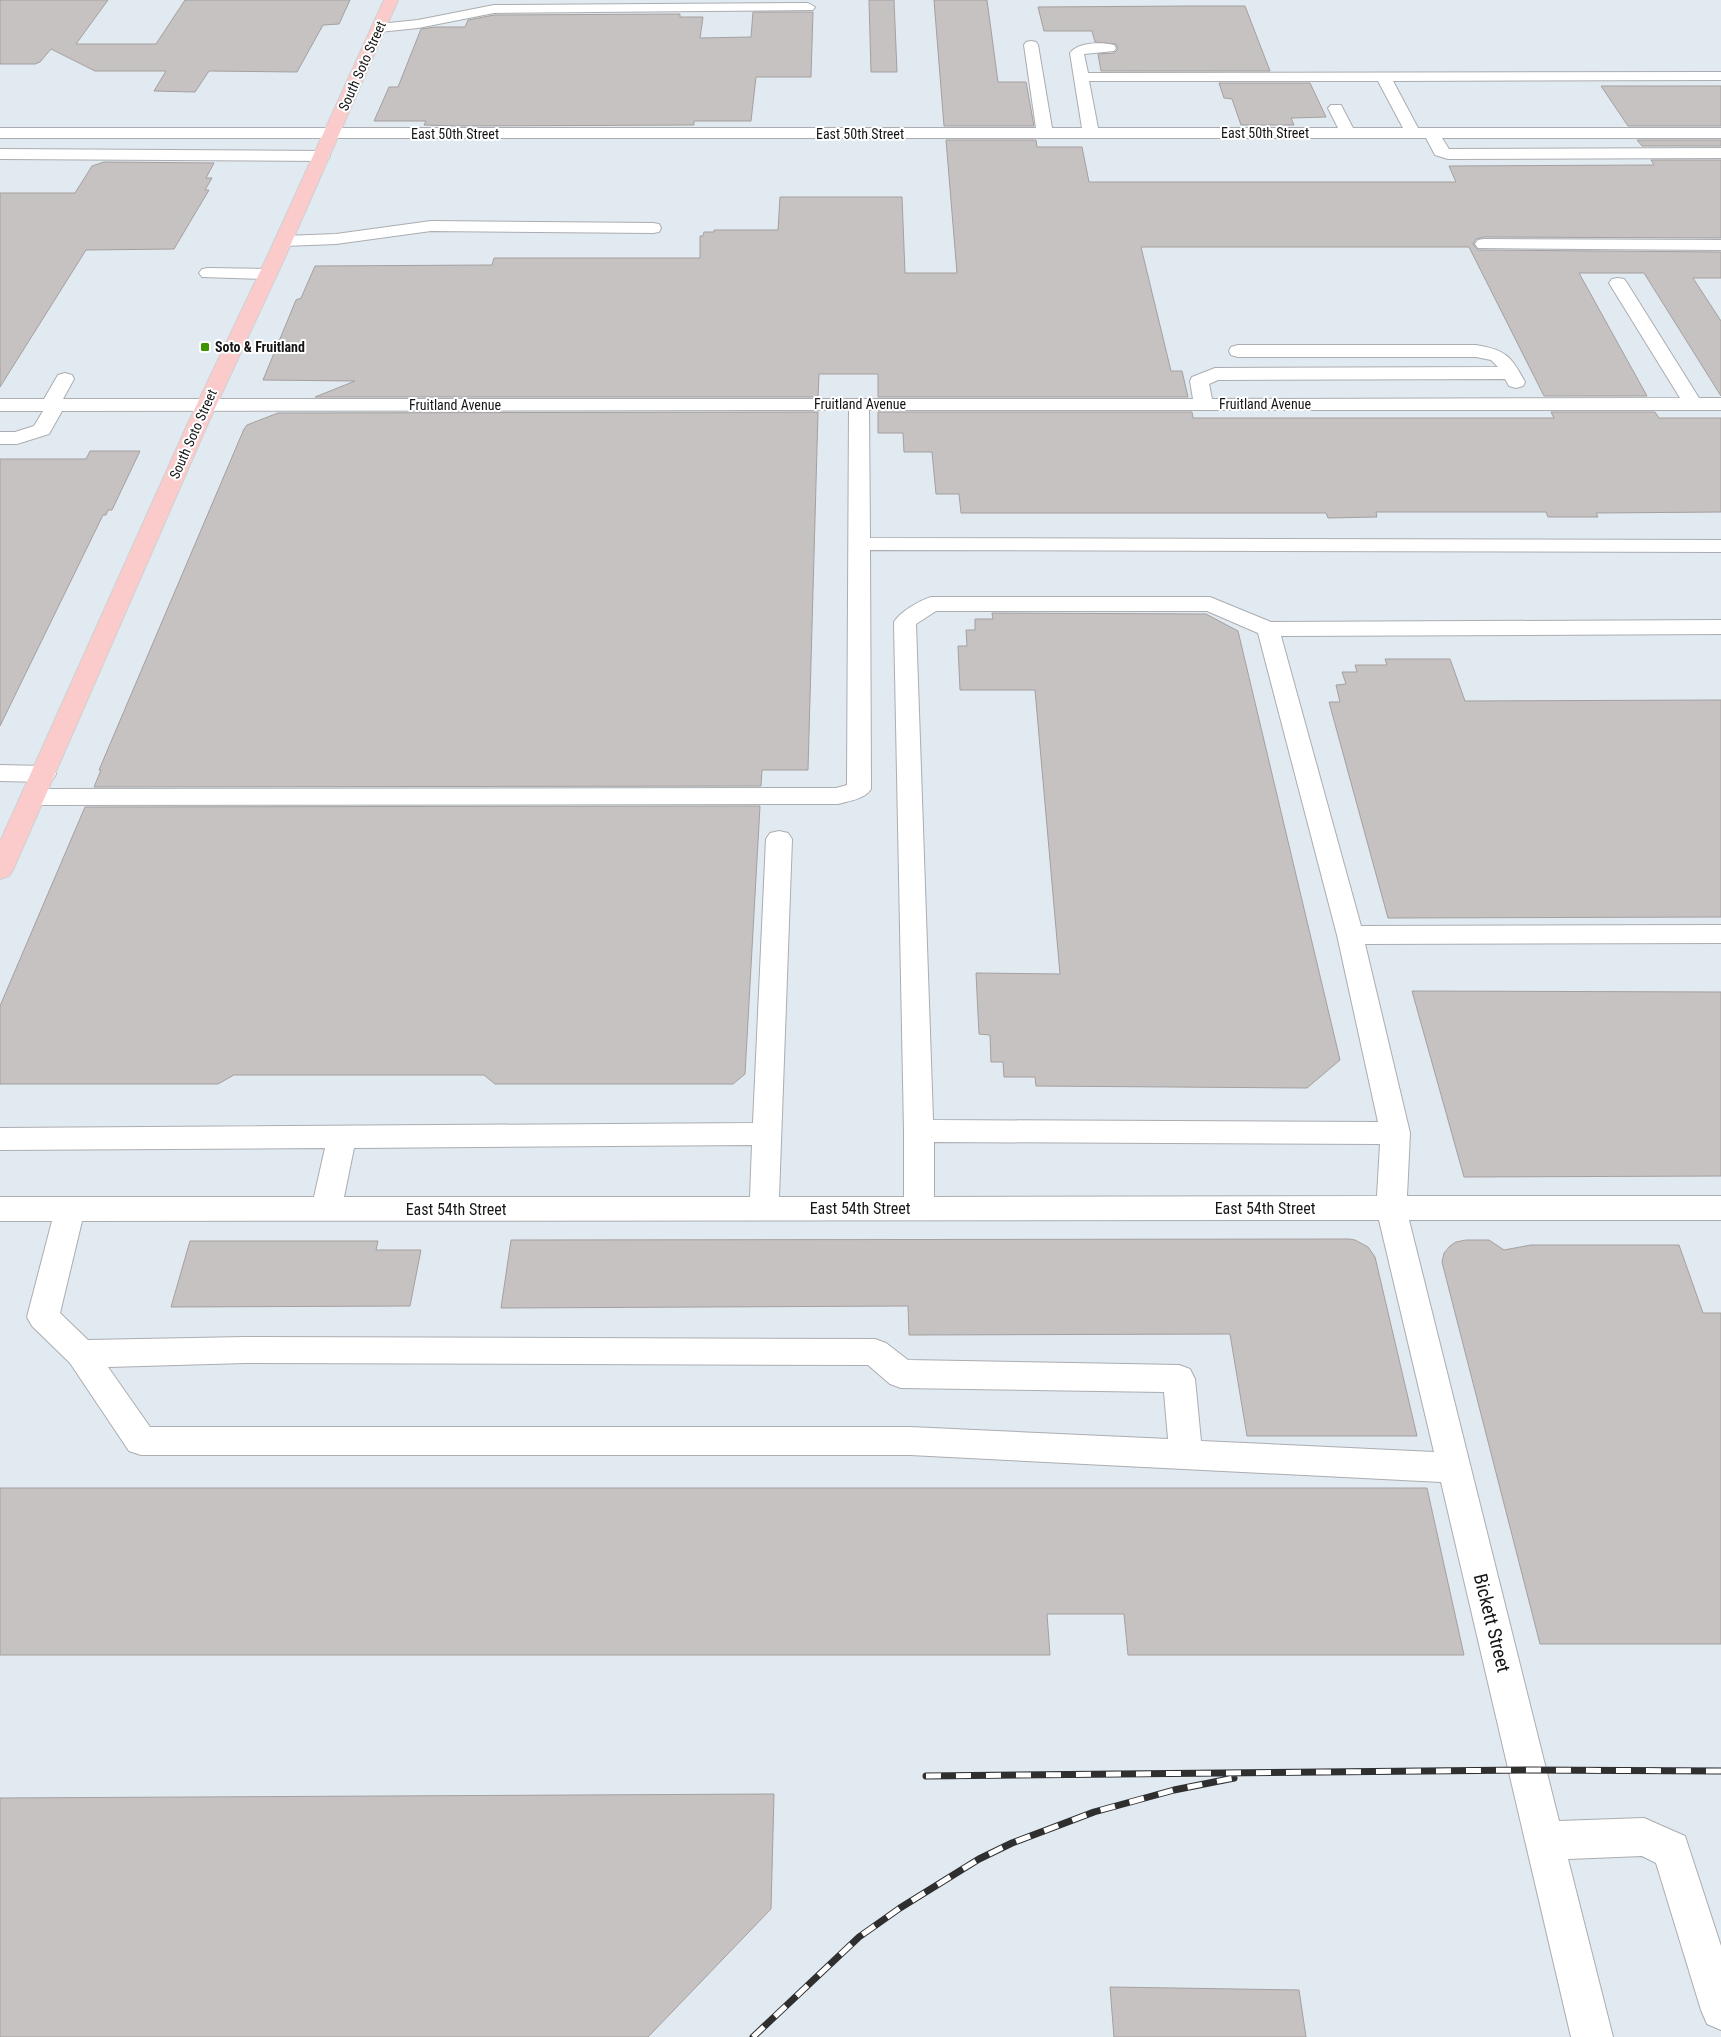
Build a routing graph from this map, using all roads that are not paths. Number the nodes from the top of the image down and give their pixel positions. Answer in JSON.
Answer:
{"nodes":[{"id":1,"x":391,"y":0,"type":"edge"},
{"id":2,"x":808,"y":6,"type":"dead end"},
{"id":3,"x":379,"y":28,"type":"junction"},
{"id":4,"x":1031,"y":45,"type":"dead end"},
{"id":5,"x":1109,"y":48,"type":"dead end"},
{"id":6,"x":1721,"y":76,"type":"edge"},
{"id":7,"x":1081,"y":77,"type":"junction"},
{"id":8,"x":1384,"y":78,"type":"junction"},
{"id":9,"x":1336,"y":108,"type":"dead end"},
{"id":10,"x":0,"y":133,"type":"edge"},
{"id":11,"x":1348,"y":133,"type":"junction"},
{"id":12,"x":1413,"y":133,"type":"junction"},
{"id":13,"x":1432,"y":133,"type":"junction"},
{"id":14,"x":1526,"y":133,"type":"junction"},
{"id":15,"x":1660,"y":133,"type":"junction"},
{"id":16,"x":1721,"y":133,"type":"edge"},
{"id":17,"x":332,"y":134,"type":"junction"},
{"id":18,"x":1044,"y":134,"type":"junction"},
{"id":19,"x":1091,"y":134,"type":"junction"},
{"id":20,"x":1721,"y":153,"type":"edge"},
{"id":21,"x":0,"y":154,"type":"edge"},
{"id":22,"x":1540,"y":154,"type":"junction"},
{"id":23,"x":1675,"y":154,"type":"junction"},
{"id":24,"x":322,"y":156,"type":"junction"},
{"id":25,"x":653,"y":228,"type":"dead end"},
{"id":26,"x":284,"y":240,"type":"junction"},
{"id":27,"x":1484,"y":244,"type":"dead end"},
{"id":28,"x":1721,"y":245,"type":"edge"},
{"id":29,"x":208,"y":273,"type":"dead end"},
{"id":30,"x":268,"y":274,"type":"junction"},
{"id":31,"x":1618,"y":283,"type":"dead end"},
{"id":32,"x":1238,"y":351,"type":"dead end"},
{"id":33,"x":1511,"y":374,"type":"junction"},
{"id":34,"x":65,"y":379,"type":"dead end"},
{"id":35,"x":859,"y":404,"type":"junction"},
{"id":36,"x":1204,"y":404,"type":"junction"},
{"id":37,"x":1526,"y":404,"type":"junction"},
{"id":38,"x":1693,"y":404,"type":"junction"},
{"id":39,"x":1721,"y":404,"type":"edge"},
{"id":40,"x":0,"y":405,"type":"edge"},
{"id":41,"x":53,"y":405,"type":"junction"},
{"id":42,"x":206,"y":405,"type":"junction"},
{"id":43,"x":0,"y":438,"type":"edge"},
{"id":44,"x":859,"y":544,"type":"junction"},
{"id":45,"x":1721,"y":546,"type":"edge"},
{"id":46,"x":1721,"y":627,"type":"edge"},
{"id":47,"x":1268,"y":629,"type":"junction"},
{"id":48,"x":0,"y":773,"type":"edge"},
{"id":49,"x":44,"y":774,"type":"junction"},
{"id":50,"x":34,"y":797,"type":"junction"},
{"id":51,"x":779,"y":839,"type":"dead end"},
{"id":52,"x":0,"y":870,"type":"edge"},
{"id":53,"x":1721,"y":934,"type":"edge"},
{"id":54,"x":1350,"y":935,"type":"junction"},
{"id":55,"x":919,"y":1131,"type":"junction"},
{"id":56,"x":1395,"y":1133,"type":"junction"},
{"id":57,"x":767,"y":1134,"type":"junction"},
{"id":58,"x":342,"y":1137,"type":"junction"},
{"id":59,"x":0,"y":1139,"type":"edge"},
{"id":60,"x":764,"y":1208,"type":"junction"},
{"id":61,"x":919,"y":1208,"type":"junction"},
{"id":62,"x":1391,"y":1208,"type":"junction"},
{"id":63,"x":1721,"y":1208,"type":"edge"},
{"id":64,"x":0,"y":1209,"type":"edge"},
{"id":65,"x":70,"y":1209,"type":"junction"},
{"id":66,"x":326,"y":1209,"type":"junction"},
{"id":67,"x":81,"y":1354,"type":"junction"},
{"id":68,"x":1186,"y":1454,"type":"junction"},
{"id":69,"x":1454,"y":1468,"type":"junction"},
{"id":70,"x":1545,"y":1841,"type":"junction"},
{"id":71,"x":1721,"y":2010,"type":"edge"},
{"id":72,"x":1592,"y":2037,"type":"edge"}],
"edges":[{"from":1,"to":3,"type":"main road","name":"South Soto Street"},
{"from":2,"to":3,"type":"street"},
{"from":3,"to":17,"type":"main road","name":"South Soto Street"},
{"from":4,"to":18,"type":"street"},
{"from":5,"to":7,"type":"street"},
{"from":6,"to":8,"type":"street"},
{"from":7,"to":8,"type":"street"},
{"from":7,"to":19,"type":"street"},
{"from":8,"to":12,"type":"street"},
{"from":9,"to":11,"type":"street"},
{"from":10,"to":17,"type":"street","name":"East 50th Street"},
{"from":11,"to":12,"type":"street","name":"East 50th Street"},
{"from":11,"to":19,"type":"street","name":"East 50th Street"},
{"from":12,"to":13,"type":"street","name":"East 50th Street"},
{"from":13,"to":14,"type":"street","name":"East 50th Street"},
{"from":13,"to":22,"type":"street"},
{"from":14,"to":15,"type":"street","name":"East 50th Street"},
{"from":14,"to":22,"type":"street"},
{"from":15,"to":16,"type":"street","name":"East 50th Street"},
{"from":15,"to":23,"type":"street"},
{"from":17,"to":18,"type":"street","name":"East 50th Street"},
{"from":17,"to":24,"type":"main road","name":"South Soto Street"},
{"from":18,"to":19,"type":"street","name":"East 50th Street"},
{"from":20,"to":23,"type":"street"},
{"from":21,"to":24,"type":"street"},
{"from":22,"to":23,"type":"street"},
{"from":24,"to":26,"type":"main road","name":"South Soto Street"},
{"from":25,"to":26,"type":"street"},
{"from":26,"to":30,"type":"main road","name":"South Soto Street"},
{"from":27,"to":28,"type":"street"},
{"from":29,"to":30,"type":"street"},
{"from":30,"to":42,"type":"main road","name":"South Soto Street"},
{"from":31,"to":38,"type":"street"},
{"from":32,"to":33,"type":"street"},
{"from":33,"to":36,"type":"street"},
{"from":33,"to":37,"type":"street"},
{"from":34,"to":41,"type":"street"},
{"from":35,"to":36,"type":"street","name":"Fruitland Avenue"},
{"from":35,"to":42,"type":"street","name":"Fruitland Avenue"},
{"from":35,"to":44,"type":"street"},
{"from":36,"to":37,"type":"street","name":"Fruitland Avenue"},
{"from":37,"to":38,"type":"street","name":"Fruitland Avenue"},
{"from":38,"to":39,"type":"street","name":"Fruitland Avenue"},
{"from":40,"to":41,"type":"street","name":"Fruitland Avenue"},
{"from":41,"to":42,"type":"street","name":"Fruitland Avenue"},
{"from":41,"to":43,"type":"street"},
{"from":42,"to":49,"type":"main road","name":"South Soto Street"},
{"from":44,"to":45,"type":"street"},
{"from":44,"to":50,"type":"street"},
{"from":46,"to":47,"type":"street"},
{"from":47,"to":54,"type":"street","name":"Bickett Street"},
{"from":47,"to":55,"type":"street"},
{"from":48,"to":49,"type":"street"},
{"from":49,"to":50,"type":"main road","name":"South Soto Street"},
{"from":50,"to":52,"type":"main road","name":"South Soto Street"},
{"from":51,"to":57,"type":"street"},
{"from":53,"to":54,"type":"street"},
{"from":54,"to":56,"type":"street","name":"Bickett Street"},
{"from":55,"to":56,"type":"street"},
{"from":55,"to":61,"type":"street"},
{"from":56,"to":62,"type":"street","name":"Bickett Street"},
{"from":57,"to":58,"type":"street"},
{"from":57,"to":60,"type":"street"},
{"from":58,"to":59,"type":"street"},
{"from":58,"to":66,"type":"street"},
{"from":60,"to":61,"type":"street","name":"East 54th Street"},
{"from":60,"to":66,"type":"street","name":"East 54th Street"},
{"from":61,"to":62,"type":"street","name":"East 54th Street"},
{"from":62,"to":63,"type":"street","name":"East 54th Street"},
{"from":62,"to":69,"type":"street","name":"Bickett Street"},
{"from":64,"to":65,"type":"street","name":"East 54th Street"},
{"from":65,"to":66,"type":"street","name":"East 54th Street"},
{"from":65,"to":67,"type":"street"},
{"from":67,"to":68,"type":"street"},
{"from":67,"to":68,"type":"street"},
{"from":68,"to":69,"type":"street"},
{"from":69,"to":70,"type":"street","name":"Bickett Street"},
{"from":70,"to":71,"type":"street"},
{"from":70,"to":72,"type":"street","name":"Bickett Street"}]}
